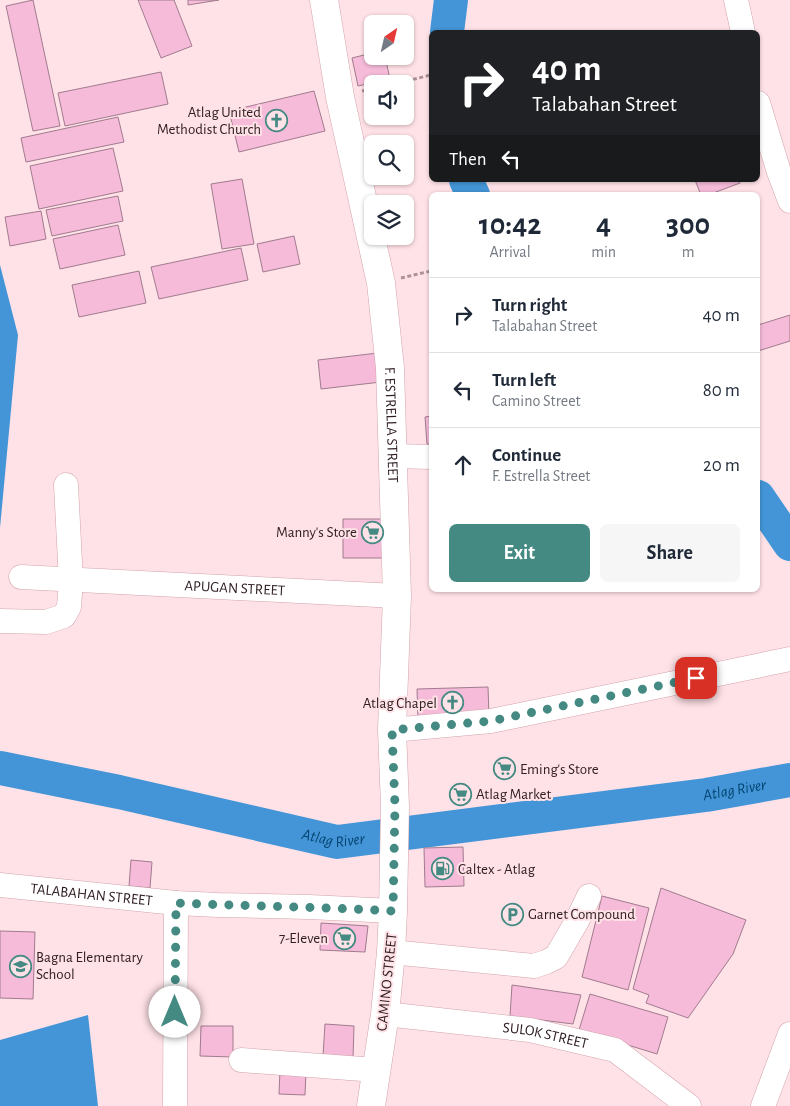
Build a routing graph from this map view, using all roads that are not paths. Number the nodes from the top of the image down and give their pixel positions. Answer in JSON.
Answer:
{"nodes":[{"id":1,"x":324,"y":0,"type":"edge"},
{"id":2,"x":736,"y":0,"type":"edge"},
{"id":3,"x":743,"y":30,"type":"edge"},
{"id":4,"x":760,"y":110,"type":"edge"},
{"id":5,"x":790,"y":201,"type":"edge"},
{"id":6,"x":393,"y":456,"type":"junction"},
{"id":7,"x":429,"y":457,"type":"edge"},
{"id":8,"x":66,"y":486,"type":"dead end"},
{"id":9,"x":21,"y":578,"type":"dead end"},
{"id":10,"x":71,"y":580,"type":"junction"},
{"id":11,"x":397,"y":596,"type":"junction"},
{"id":12,"x":0,"y":621,"type":"edge"},
{"id":13,"x":790,"y":659,"type":"edge"},
{"id":14,"x":392,"y":730,"type":"junction"},
{"id":15,"x":394,"y":857,"type":"joint"},
{"id":16,"x":0,"y":885,"type":"edge"},
{"id":17,"x":589,"y":896,"type":"dead end"},
{"id":18,"x":176,"y":903,"type":"junction"},
{"id":19,"x":393,"y":911,"type":"junction"},
{"id":20,"x":391,"y":952,"type":"junction"},
{"id":21,"x":385,"y":1014,"type":"junction"},
{"id":22,"x":790,"y":1034,"type":"edge"},
{"id":23,"x":241,"y":1060,"type":"dead end"},
{"id":24,"x":376,"y":1070,"type":"junction"},
{"id":25,"x":175,"y":1106,"type":"edge"},
{"id":26,"x":371,"y":1106,"type":"edge"},
{"id":27,"x":690,"y":1106,"type":"edge"},
{"id":28,"x":763,"y":1106,"type":"edge"}],
"edges":[{"from":1,"to":6,"type":"main road","name":"F. ESTRELLA STREET"},
{"from":2,"to":3,"type":"street"},
{"from":4,"to":5,"type":"street"},
{"from":6,"to":7,"type":"street"},
{"from":6,"to":11,"type":"main road","name":"F. ESTRELLA STREET"},
{"from":8,"to":10,"type":"street"},
{"from":9,"to":10,"type":"street","name":"APUGAN STREET"},
{"from":10,"to":11,"type":"street","name":"APUGAN STREET"},
{"from":10,"to":12,"type":"street"},
{"from":11,"to":14,"type":"main road","name":"F. ESTRELLA STREET"},
{"from":13,"to":14,"type":"street"},
{"from":14,"to":15,"type":"main road","name":"F. ESTRELLA STREET"},
{"from":15,"to":19,"type":"main road","name":"CAMINO STREET"},
{"from":16,"to":18,"type":"street","name":"TALABAHAN STREET"},
{"from":17,"to":20,"type":"street"},
{"from":18,"to":19,"type":"street","name":"TALABAHAN STREET"},
{"from":18,"to":25,"type":"street"},
{"from":19,"to":20,"type":"main road","name":"CAMINO STREET"},
{"from":20,"to":21,"type":"main road","name":"CAMINO STREET"},
{"from":21,"to":24,"type":"main road","name":"CAMINO STREET"},
{"from":21,"to":27,"type":"street","name":"SULOK STREET"},
{"from":22,"to":28,"type":"street"},
{"from":23,"to":24,"type":"street"},
{"from":24,"to":26,"type":"main road","name":"CAMINO STREET"}]}
